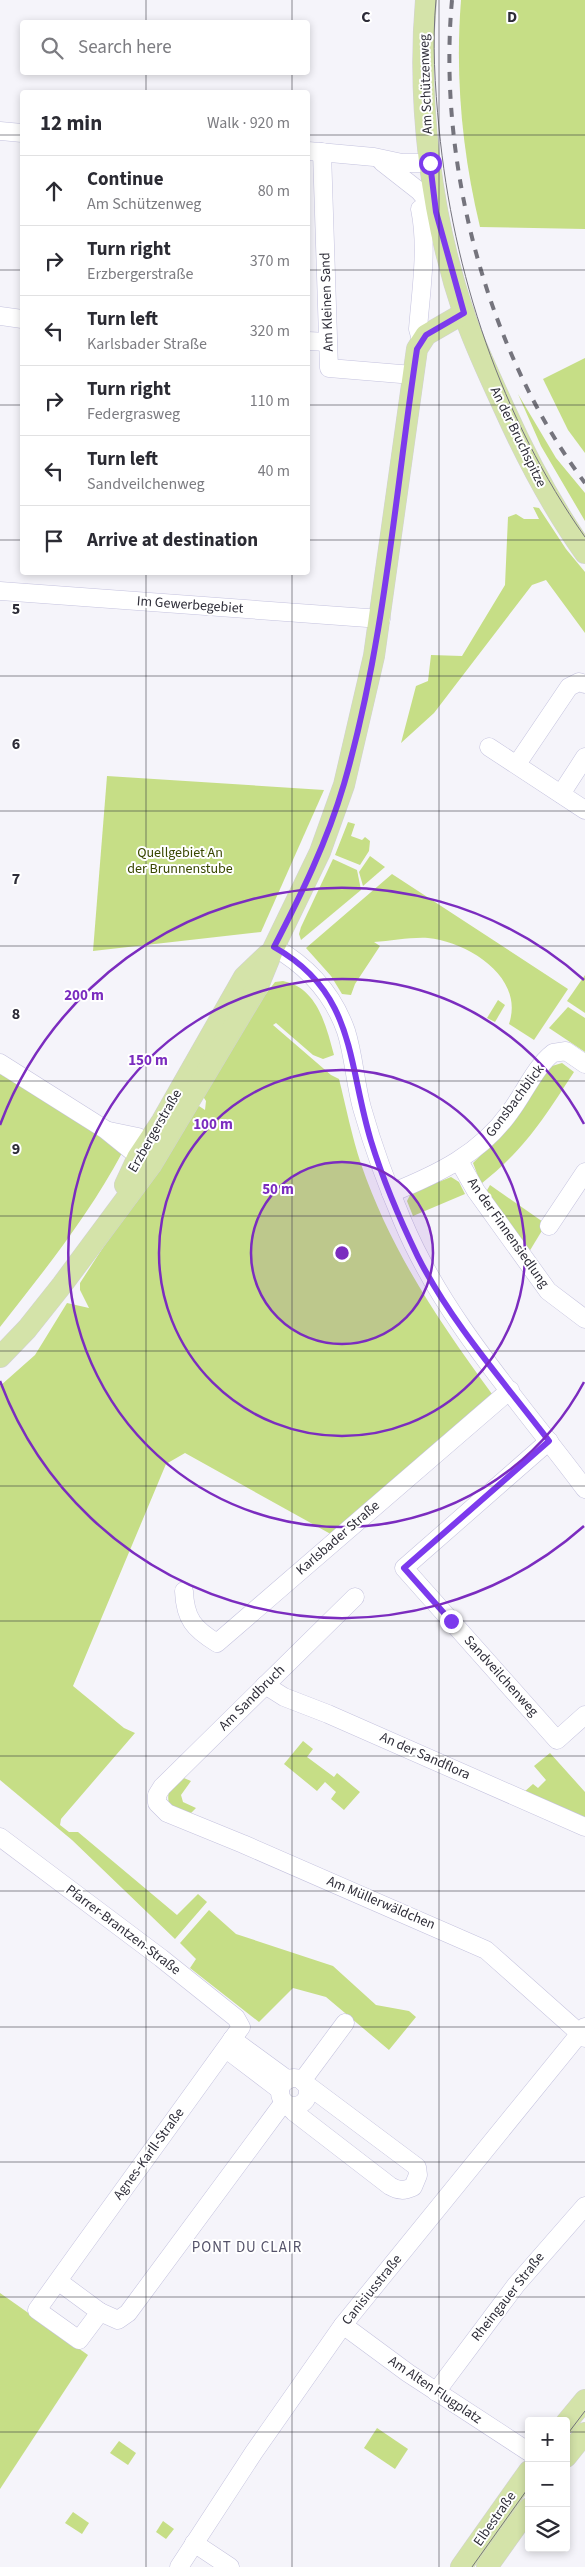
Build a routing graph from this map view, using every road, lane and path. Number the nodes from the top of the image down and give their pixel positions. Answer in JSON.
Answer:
{"nodes":[{"id":1,"x":426,"y":0,"type":"edge"},
{"id":2,"x":0,"y":131,"type":"edge"},
{"id":3,"x":20,"y":133,"type":"edge"},
{"id":4,"x":315,"y":151,"type":"edge"},
{"id":5,"x":374,"y":157,"type":"junction"},
{"id":6,"x":430,"y":163,"type":"junction"},
{"id":7,"x":428,"y":211,"type":"junction"},
{"id":8,"x":464,"y":313,"type":"junction"},
{"id":9,"x":0,"y":316,"type":"edge"},
{"id":10,"x":20,"y":319,"type":"edge"},
{"id":11,"x":421,"y":340,"type":"junction"},
{"id":12,"x":310,"y":341,"type":"edge"},
{"id":13,"x":327,"y":342,"type":"junction"},
{"id":14,"x":413,"y":375,"type":"junction"},
{"id":15,"x":585,"y":553,"type":"edge"},
{"id":16,"x":0,"y":591,"type":"edge"},
{"id":17,"x":381,"y":619,"type":"junction"},
{"id":18,"x":585,"y":684,"type":"edge"},
{"id":19,"x":489,"y":747,"type":"dead end"},
{"id":20,"x":585,"y":757,"type":"edge"},
{"id":21,"x":517,"y":764,"type":"junction"},
{"id":22,"x":561,"y":794,"type":"junction"},
{"id":23,"x":585,"y":810,"type":"edge"},
{"id":24,"x":274,"y":947,"type":"junction"},
{"id":25,"x":0,"y":1063,"type":"edge"},
{"id":26,"x":585,"y":1064,"type":"edge"},
{"id":27,"x":149,"y":1154,"type":"junction"},
{"id":28,"x":459,"y":1161,"type":"junction"},
{"id":29,"x":582,"y":1184,"type":"edge"},
{"id":30,"x":391,"y":1193,"type":"junction"},
{"id":31,"x":549,"y":1226,"type":"dead end"},
{"id":32,"x":585,"y":1319,"type":"edge"},
{"id":33,"x":0,"y":1356,"type":"edge"},
{"id":34,"x":510,"y":1390,"type":"junction"},
{"id":35,"x":549,"y":1441,"type":"junction"},
{"id":36,"x":585,"y":1489,"type":"edge"},
{"id":37,"x":184,"y":1591,"type":"dead end"},
{"id":38,"x":355,"y":1597,"type":"dead end"},
{"id":39,"x":265,"y":1685,"type":"junction"},
{"id":40,"x":585,"y":1715,"type":"edge"},
{"id":41,"x":157,"y":1803,"type":"joint"},
{"id":42,"x":585,"y":1827,"type":"edge"},
{"id":43,"x":0,"y":1837,"type":"edge"},
{"id":44,"x":345,"y":2023,"type":"dead end"},
{"id":45,"x":583,"y":2033,"type":"edge"},
{"id":46,"x":233,"y":2038,"type":"junction"},
{"id":47,"x":288,"y":2091,"type":"junction"},
{"id":48,"x":585,"y":2206,"type":"edge"},
{"id":49,"x":58,"y":2281,"type":"junction"},
{"id":50,"x":100,"y":2312,"type":"junction"},
{"id":51,"x":343,"y":2325,"type":"junction"},
{"id":52,"x":436,"y":2392,"type":"junction"},
{"id":53,"x":585,"y":2400,"type":"edge"},
{"id":54,"x":570,"y":2418,"type":"edge"},
{"id":55,"x":585,"y":2433,"type":"edge"},
{"id":56,"x":525,"y":2449,"type":"edge"},
{"id":57,"x":570,"y":2452,"type":"edge"},
{"id":58,"x":525,"y":2477,"type":"edge"},
{"id":59,"x":525,"y":2514,"type":"edge"},
{"id":60,"x":187,"y":2554,"type":"edge"},
{"id":61,"x":210,"y":2567,"type":"edge"},
{"id":62,"x":230,"y":2567,"type":"edge"},
{"id":63,"x":461,"y":2567,"type":"edge"},
{"id":64,"x":487,"y":2567,"type":"edge"}],
"edges":[{"from":1,"to":6,"type":"main road","name":"Am Schützenweg"},
{"from":2,"to":3,"type":"street"},
{"from":4,"to":5,"type":"street"},
{"from":4,"to":13,"type":"street","name":"Am Kleinen Sand"},
{"from":5,"to":6,"type":"street"},
{"from":5,"to":7,"type":"street"},
{"from":6,"to":7,"type":"main road","name":"Am Schützenweg"},
{"from":7,"to":8,"type":"main road","name":"Am Schützenweg"},
{"from":7,"to":11,"type":"street","name":"Erzbergerstraße"},
{"from":8,"to":11,"type":"main road"},
{"from":8,"to":15,"type":"main road","name":"An der Bruchspitze"},
{"from":9,"to":10,"type":"street"},
{"from":11,"to":14,"type":"main road","name":"Erzbergerstraße"},
{"from":12,"to":13,"type":"street"},
{"from":13,"to":14,"type":"street","name":"Am Kleinen Sand"},
{"from":14,"to":17,"type":"main road","name":"Erzbergerstraße"},
{"from":16,"to":17,"type":"street","name":"Im Gewerbegebiet"},
{"from":17,"to":24,"type":"main road","name":"Erzbergerstraße"},
{"from":18,"to":21,"type":"street"},
{"from":19,"to":21,"type":"street"},
{"from":20,"to":22,"type":"street"},
{"from":21,"to":22,"type":"street"},
{"from":22,"to":23,"type":"street"},
{"from":24,"to":27,"type":"main road","name":"Erzbergerstraße"},
{"from":24,"to":30,"type":"street"},
{"from":25,"to":27,"type":"street"},
{"from":26,"to":28,"type":"street","name":"Gonsbachblick"},
{"from":27,"to":33,"type":"main road","name":"Erzbergerstraße"},
{"from":28,"to":30,"type":"street","name":"Gonsbachblick"},
{"from":28,"to":32,"type":"street","name":"An der Finnensiedlung"},
{"from":29,"to":31,"type":"street"},
{"from":30,"to":34,"type":"street"},
{"from":34,"to":35,"type":"street"},
{"from":34,"to":37,"type":"street","name":"Karlsbader Straße"},
{"from":35,"to":36,"type":"street"},
{"from":35,"to":40,"type":"street","name":"Sandveilchenweg"},
{"from":38,"to":39,"type":"street","name":"Am Sandbruch"},
{"from":39,"to":41,"type":"street","name":"Am Sandbruch"},
{"from":39,"to":42,"type":"street","name":"An der Sandflora"},
{"from":41,"to":45,"type":"street","name":"Am Müllerwäldchen"},
{"from":43,"to":46,"type":"street","name":"Pfarrer-Brantzen-Straße"},
{"from":44,"to":47,"type":"street"},
{"from":45,"to":51,"type":"street","name":"Canisiusstraße"},
{"from":46,"to":47,"type":"street","name":"Pfarrer-Brantzen-Straße"},
{"from":46,"to":49,"type":"street","name":"Agnes-Karll-Straße"},
{"from":47,"to":47,"type":"street"},
{"from":47,"to":50,"type":"street"},
{"from":48,"to":52,"type":"street","name":"Rheingauer Straße"},
{"from":49,"to":50,"type":"street"},
{"from":49,"to":50,"type":"street","name":"Agnes-Karll-Straße"},
{"from":51,"to":52,"type":"street","name":"Am Alten Flugplatz"},
{"from":51,"to":60,"type":"street","name":"Canisiusstraße"},
{"from":52,"to":56,"type":"street","name":"Am Alten Flugplatz"},
{"from":53,"to":54,"type":"main road"},
{"from":55,"to":57,"type":"main road"},
{"from":58,"to":63,"type":"main road","name":"Elbestraße"},
{"from":59,"to":64,"type":"main road","name":"Elbestraße"},
{"from":60,"to":61,"type":"street"},
{"from":60,"to":62,"type":"street"}]}
